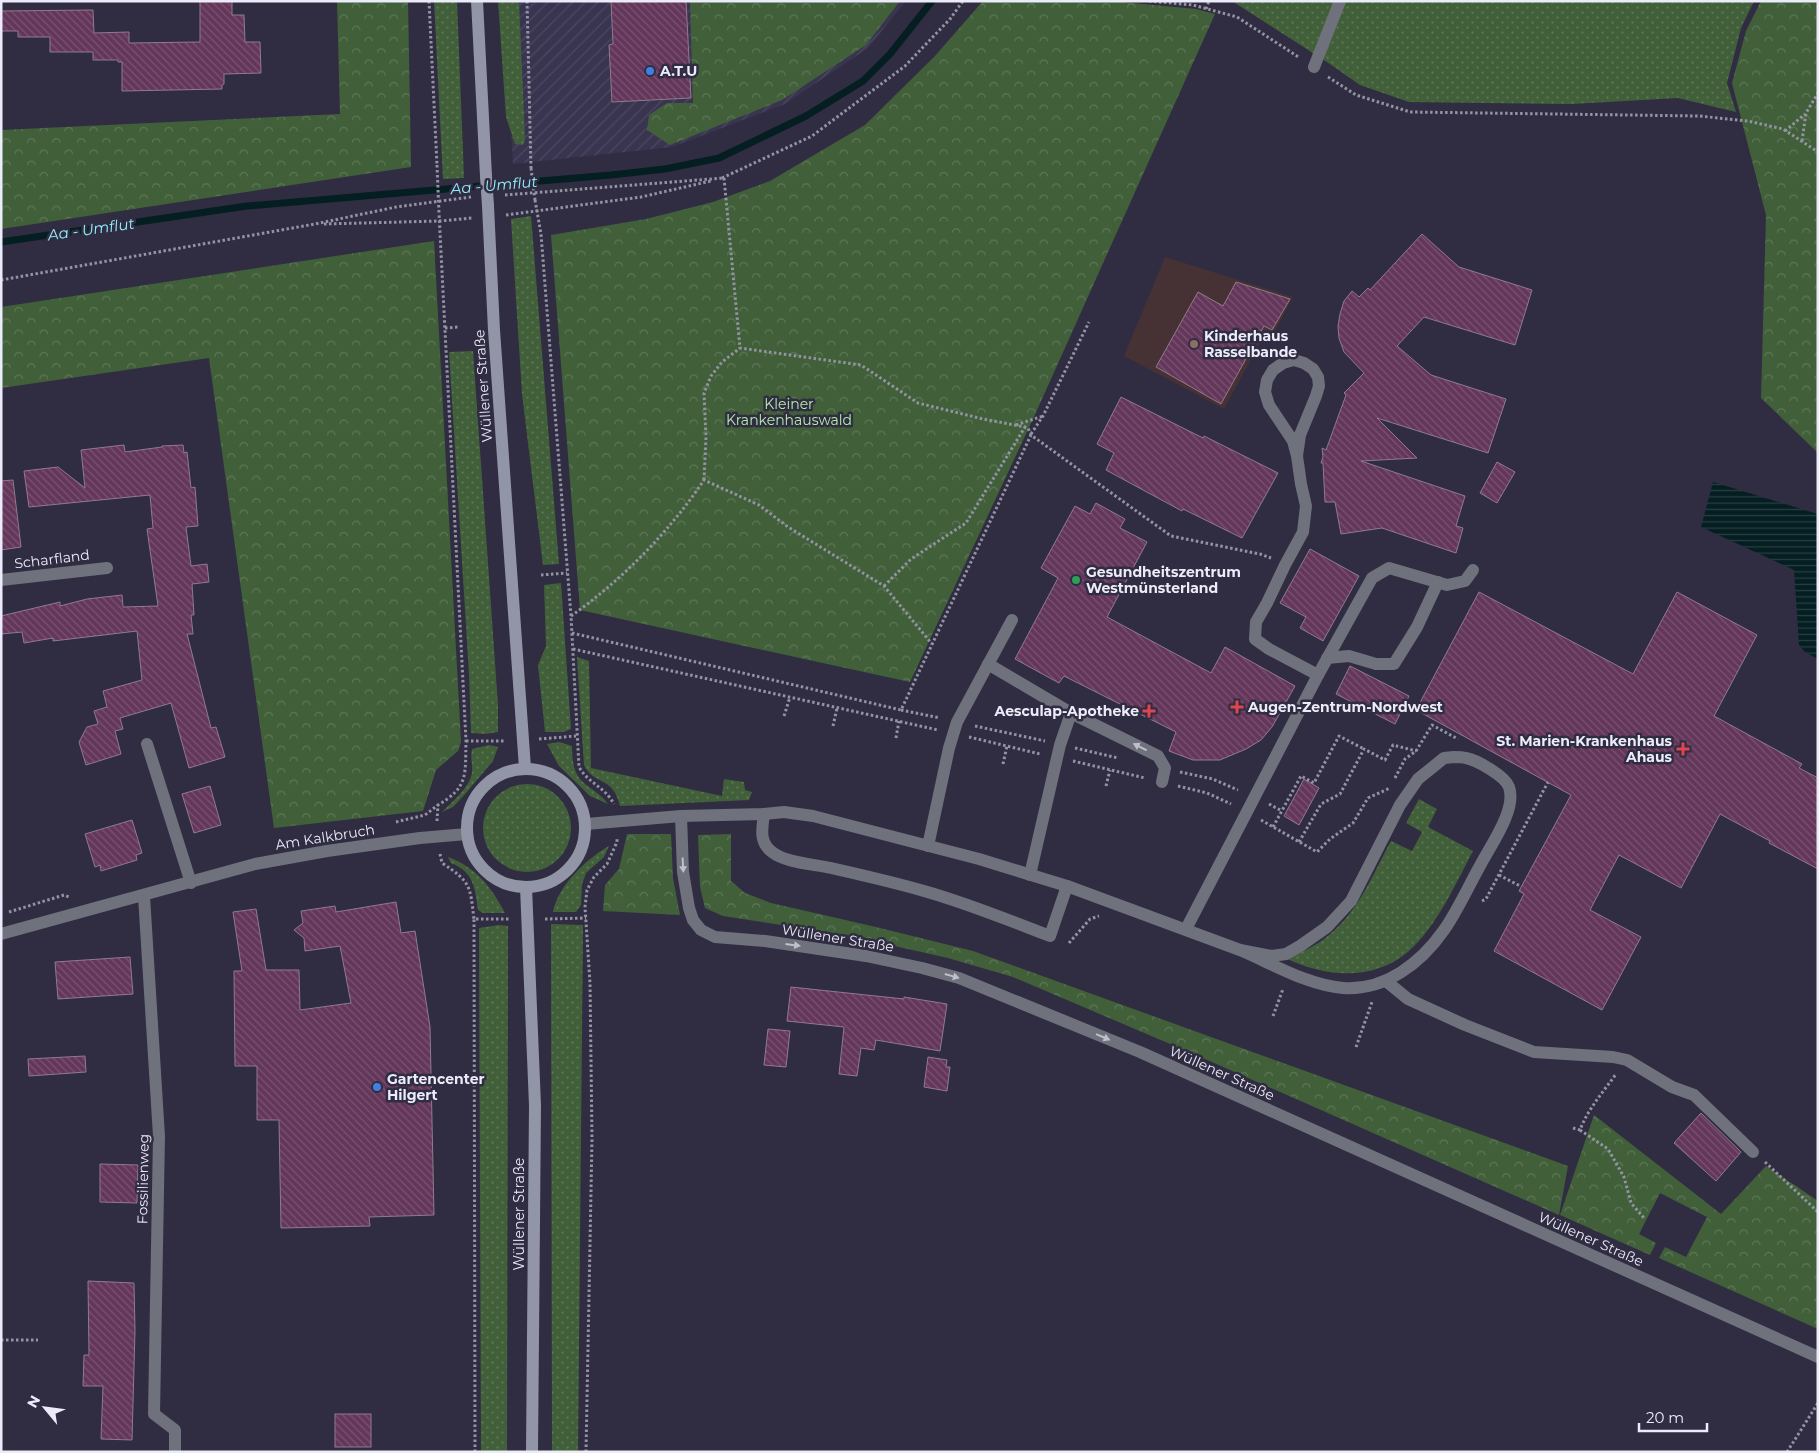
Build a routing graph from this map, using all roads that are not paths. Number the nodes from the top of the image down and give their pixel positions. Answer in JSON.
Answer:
{"nodes":[{"id":1,"x":477,"y":1,"type":"edge"},
{"id":2,"x":1340,"y":1,"type":"edge"},
{"id":3,"x":1314,"y":67,"type":"road end"},
{"id":4,"x":1297,"y":456,"type":"junction"},
{"id":5,"x":107,"y":568,"type":"dead end"},
{"id":6,"x":1473,"y":570,"type":"dead end"},
{"id":7,"x":1,"y":580,"type":"edge"},
{"id":8,"x":1438,"y":582,"type":"junction"},
{"id":9,"x":1012,"y":620,"type":"dead end"},
{"id":10,"x":1327,"y":658,"type":"junction"},
{"id":11,"x":988,"y":664,"type":"junction"},
{"id":12,"x":1318,"y":676,"type":"junction"},
{"id":13,"x":1071,"y":712,"type":"junction"},
{"id":14,"x":147,"y":744,"type":"dead end"},
{"id":15,"x":525,"y":768,"type":"junction"},
{"id":16,"x":1162,"y":782,"type":"dead end"},
{"id":17,"x":764,"y":814,"type":"junction"},
{"id":18,"x":681,"y":816,"type":"junction"},
{"id":19,"x":586,"y":824,"type":"junction"},
{"id":20,"x":467,"y":834,"type":"junction"},
{"id":21,"x":928,"y":846,"type":"junction"},
{"id":22,"x":1030,"y":875,"type":"junction"},
{"id":23,"x":191,"y":882,"type":"junction"},
{"id":24,"x":1067,"y":886,"type":"junction"},
{"id":25,"x":526,"y":887,"type":"junction"},
{"id":26,"x":144,"y":896,"type":"junction"},
{"id":27,"x":1186,"y":929,"type":"junction"},
{"id":28,"x":1,"y":934,"type":"edge"},
{"id":29,"x":1240,"y":950,"type":"junction"},
{"id":30,"x":1386,"y":981,"type":"junction"},
{"id":31,"x":1753,"y":1152,"type":"road end"},
{"id":32,"x":1818,"y":1357,"type":"edge"},
{"id":33,"x":175,"y":1452,"type":"edge"},
{"id":34,"x":532,"y":1452,"type":"edge"}],
"edges":[{"from":1,"to":15,"type":"main road","name":"Wüllener Straße","bridge":true},
{"from":2,"to":3,"type":"street"},
{"from":4,"to":4,"type":"street"},
{"from":4,"to":12,"type":"street"},
{"from":5,"to":7,"type":"street","name":"Scharfland"},
{"from":6,"to":8,"type":"street"},
{"from":8,"to":10,"type":"street"},
{"from":8,"to":10,"type":"street"},
{"from":9,"to":11,"type":"street"},
{"from":10,"to":12,"type":"street"},
{"from":11,"to":13,"type":"street"},
{"from":11,"to":21,"type":"street"},
{"from":12,"to":27,"type":"street"},
{"from":16,"to":13,"type":"street","one_way":true},
{"from":13,"to":22,"type":"street"},
{"from":14,"to":23,"type":"street"},
{"from":15,"to":19,"type":"main road"},
{"from":15,"to":20,"type":"main road"},
{"from":17,"to":18,"type":"street"},
{"from":17,"to":21,"type":"street"},
{"from":17,"to":24,"type":"street"},
{"from":18,"to":19,"type":"street"},
{"from":18,"to":32,"type":"street","name":"Wüllener Straße","one_way":true},
{"from":19,"to":25,"type":"main road"},
{"from":20,"to":23,"type":"street","name":"Am Kalkbruch"},
{"from":20,"to":25,"type":"main road"},
{"from":21,"to":22,"type":"street"},
{"from":22,"to":24,"type":"street"},
{"from":23,"to":26,"type":"street","name":"Am Kalkbruch"},
{"from":24,"to":27,"type":"street"},
{"from":25,"to":34,"type":"main road","name":"Wüllener Straße"},
{"from":26,"to":28,"type":"street","name":"Am Kalkbruch"},
{"from":26,"to":33,"type":"street","name":"Fossilienweg"},
{"from":27,"to":29,"type":"street"},
{"from":29,"to":30,"type":"street"},
{"from":29,"to":30,"type":"street"},
{"from":30,"to":31,"type":"street"}]}
